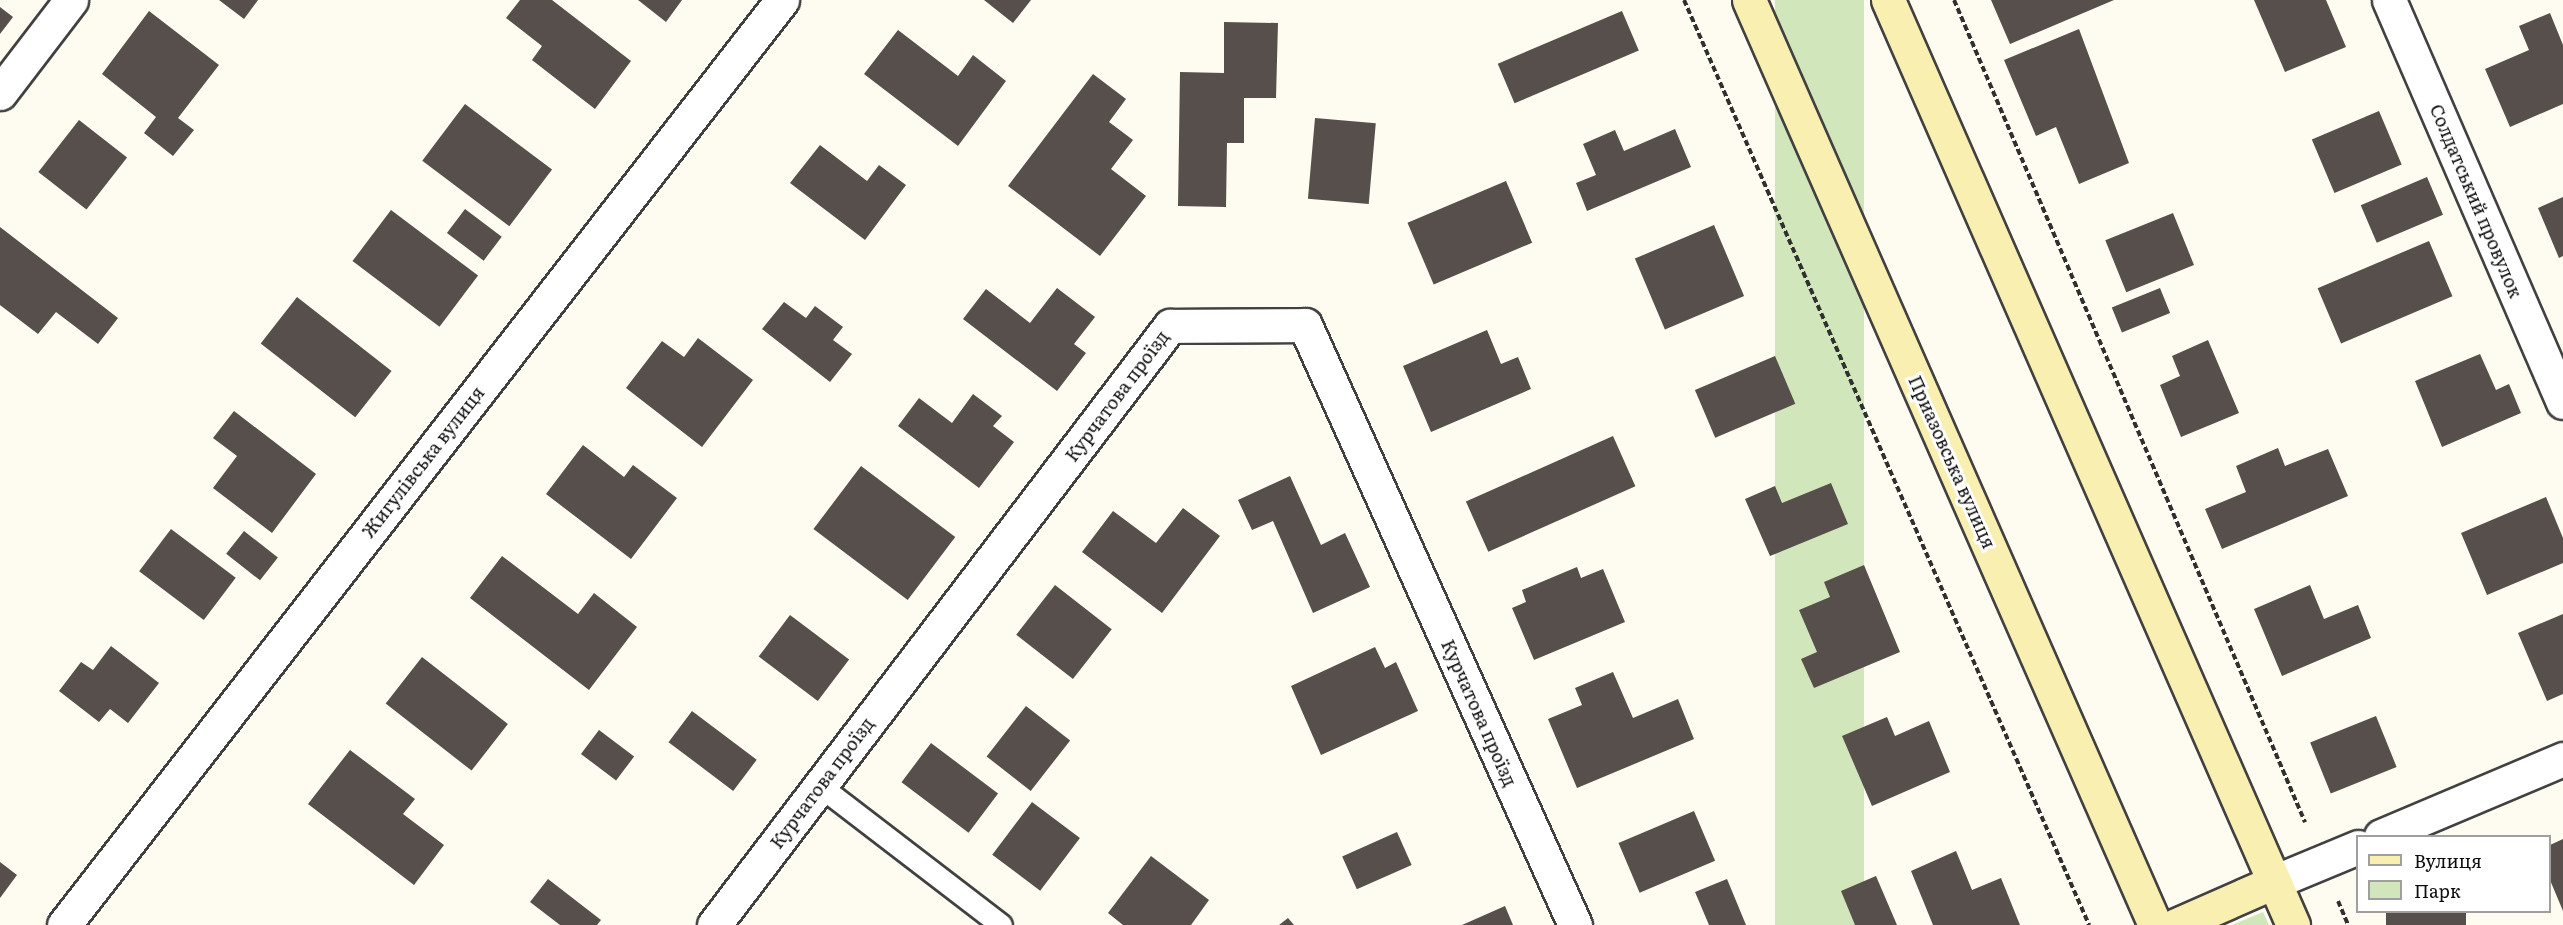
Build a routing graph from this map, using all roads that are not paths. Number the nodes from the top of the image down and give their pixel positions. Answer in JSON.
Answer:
{"nodes":[{"id":1,"x":71,"y":0,"type":"edge"},
{"id":2,"x":782,"y":0,"type":"edge"},
{"id":3,"x":1749,"y":0,"type":"edge"},
{"id":4,"x":1888,"y":0,"type":"edge"},
{"id":5,"x":2389,"y":0,"type":"edge"},
{"id":6,"x":0,"y":93,"type":"edge"},
{"id":7,"x":2563,"y":402,"type":"edge"},
{"id":8,"x":2563,"y":759,"type":"edge"},
{"id":9,"x":820,"y":786,"type":"junction"},
{"id":10,"x":2386,"y":835,"type":"edge"},
{"id":11,"x":2356,"y":848,"type":"edge"},
{"id":12,"x":2274,"y":882,"type":"junction"},
{"id":13,"x":64,"y":925,"type":"edge"},
{"id":14,"x":714,"y":925,"type":"edge"},
{"id":15,"x":1001,"y":925,"type":"edge"},
{"id":16,"x":1575,"y":925,"type":"edge"},
{"id":17,"x":2154,"y":925,"type":"edge"},
{"id":18,"x":2176,"y":925,"type":"edge"},
{"id":19,"x":2293,"y":925,"type":"edge"}],
"edges":[{"from":1,"to":6,"type":"street"},
{"from":2,"to":13,"type":"street","name":"Жигулівська вулиця"},
{"from":3,"to":17,"type":"street","name":"Приазовська вулиця"},
{"from":4,"to":12,"type":"street"},
{"from":5,"to":7,"type":"street","name":"Солдатський провулок"},
{"from":8,"to":10,"type":"street"},
{"from":9,"to":14,"type":"street","name":"Курчатова проїзд"},
{"from":9,"to":15,"type":"lane"},
{"from":9,"to":16,"type":"street","name":"Курчатова проїзд"},
{"from":11,"to":12,"type":"street"},
{"from":12,"to":18,"type":"street"},
{"from":12,"to":19,"type":"street"}]}
